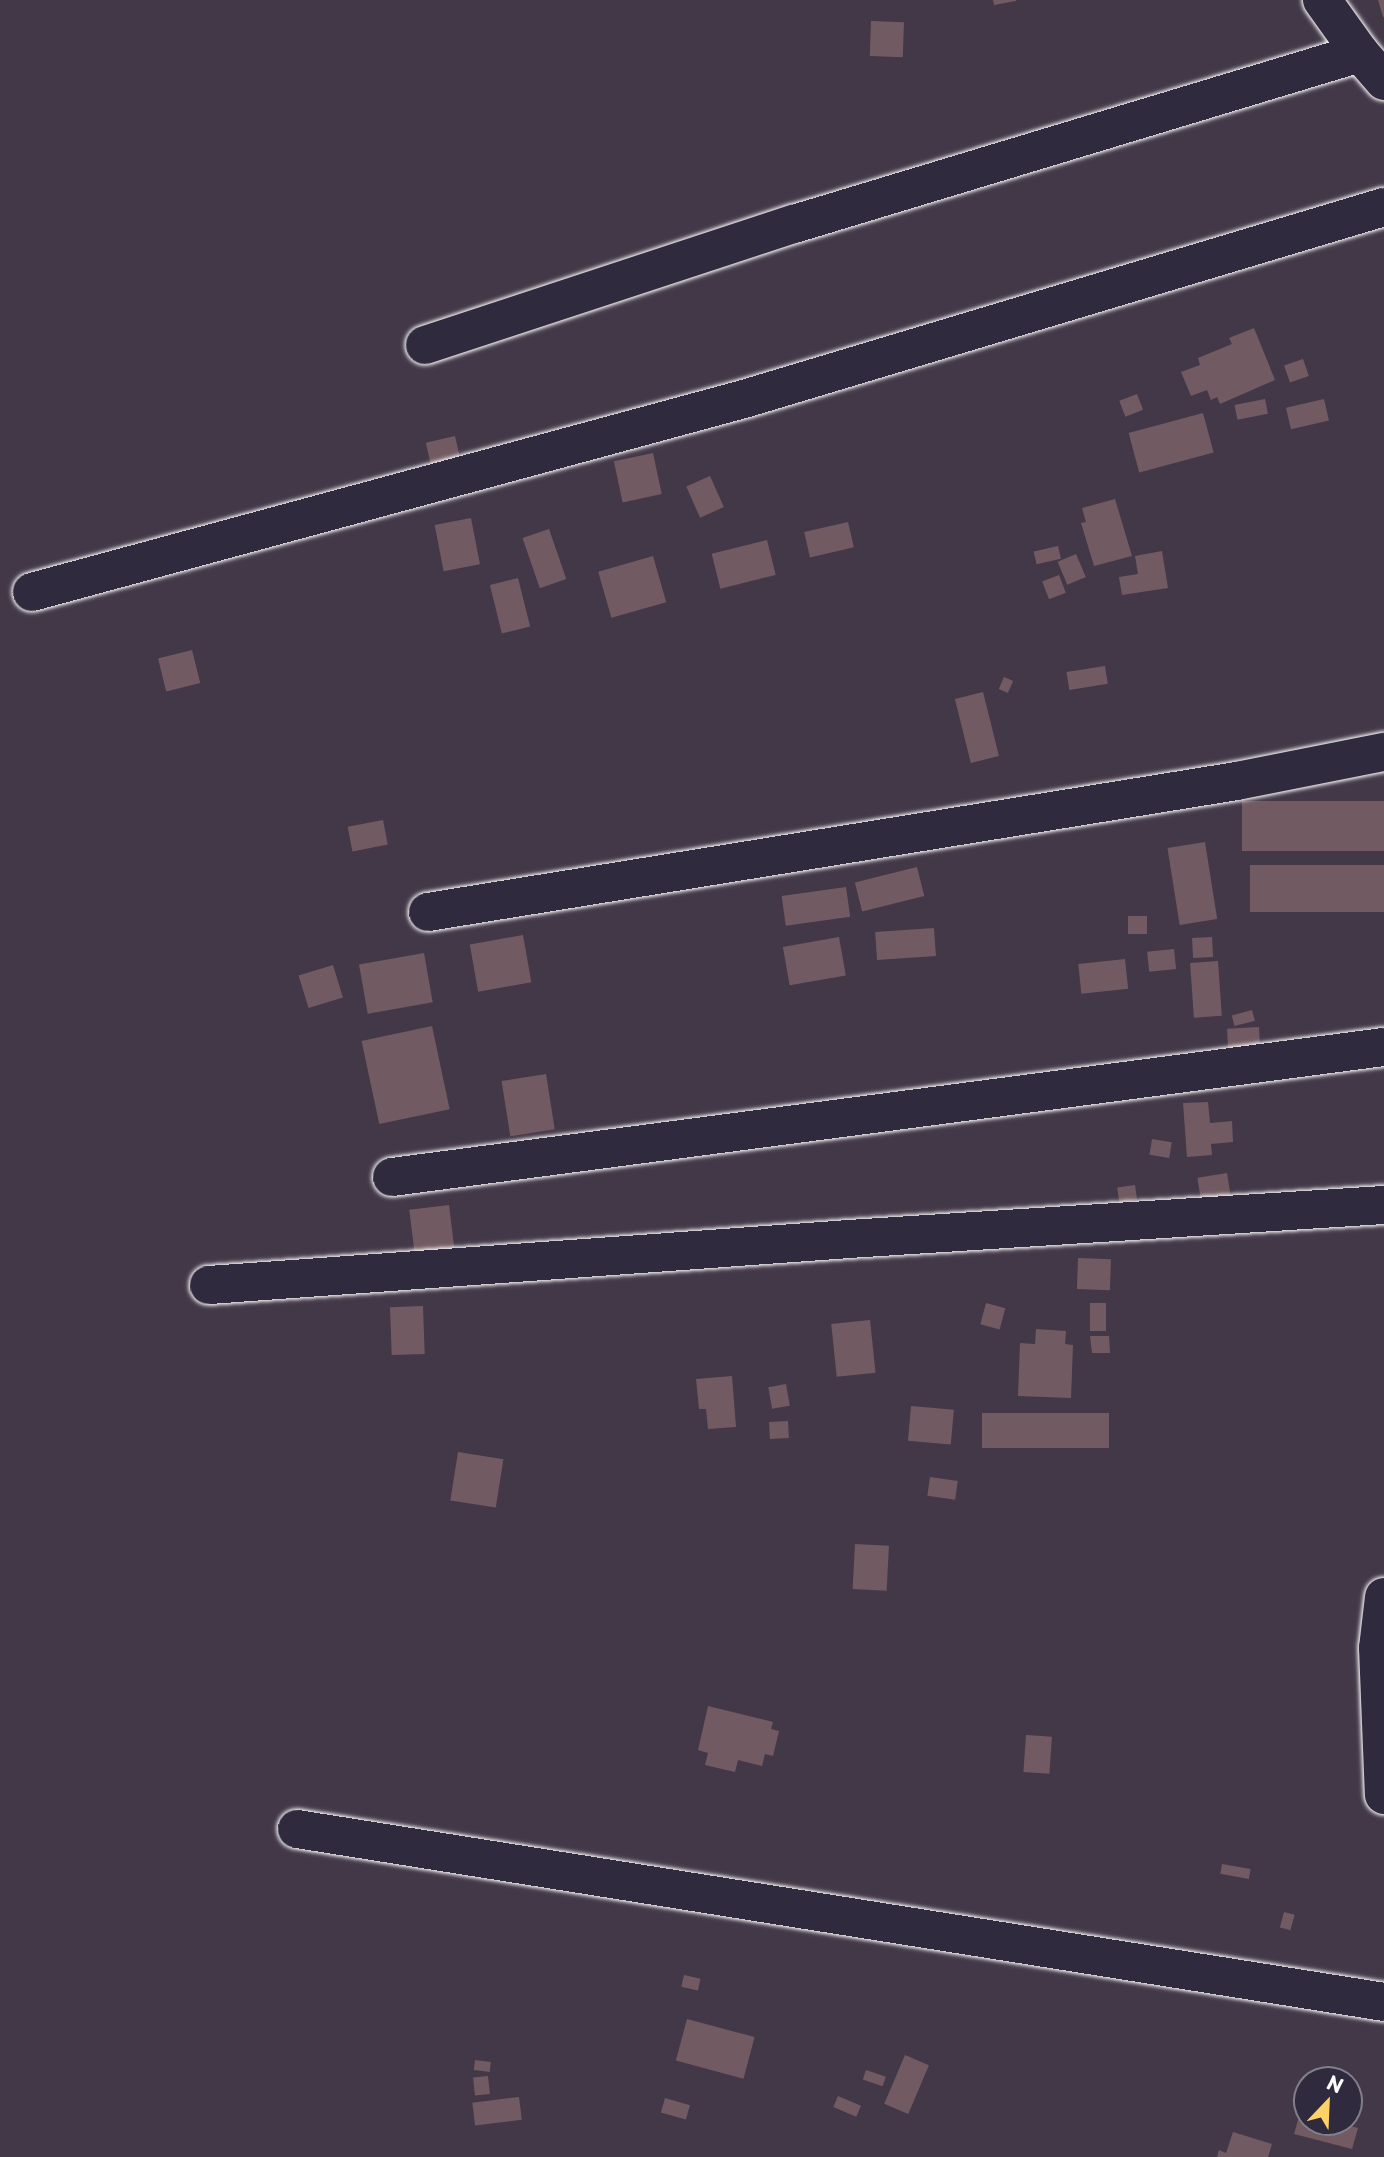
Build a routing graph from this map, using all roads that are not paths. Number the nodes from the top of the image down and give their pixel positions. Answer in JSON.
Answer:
{"nodes":[{"id":1,"x":1322,"y":0,"type":"edge"},
{"id":2,"x":1372,"y":67,"type":"edge"},
{"id":3,"x":1384,"y":207,"type":"edge"},
{"id":4,"x":425,"y":345,"type":"dead end"},
{"id":5,"x":32,"y":592,"type":"dead end"},
{"id":6,"x":1384,"y":752,"type":"edge"},
{"id":7,"x":428,"y":912,"type":"dead end"},
{"id":8,"x":1384,"y":1047,"type":"edge"},
{"id":9,"x":392,"y":1177,"type":"dead end"},
{"id":10,"x":1384,"y":1205,"type":"edge"},
{"id":11,"x":209,"y":1285,"type":"dead end"},
{"id":12,"x":1384,"y":1597,"type":"edge"},
{"id":13,"x":1384,"y":1795,"type":"edge"},
{"id":14,"x":297,"y":1829,"type":"dead end"},
{"id":15,"x":1384,"y":2002,"type":"edge"}],
"edges":[{"from":1,"to":2,"type":"street"},
{"from":2,"to":4,"type":"street"},
{"from":3,"to":5,"type":"street"},
{"from":6,"to":7,"type":"street"},
{"from":8,"to":9,"type":"street"},
{"from":10,"to":11,"type":"street"},
{"from":12,"to":13,"type":"street"},
{"from":14,"to":15,"type":"street"}]}
